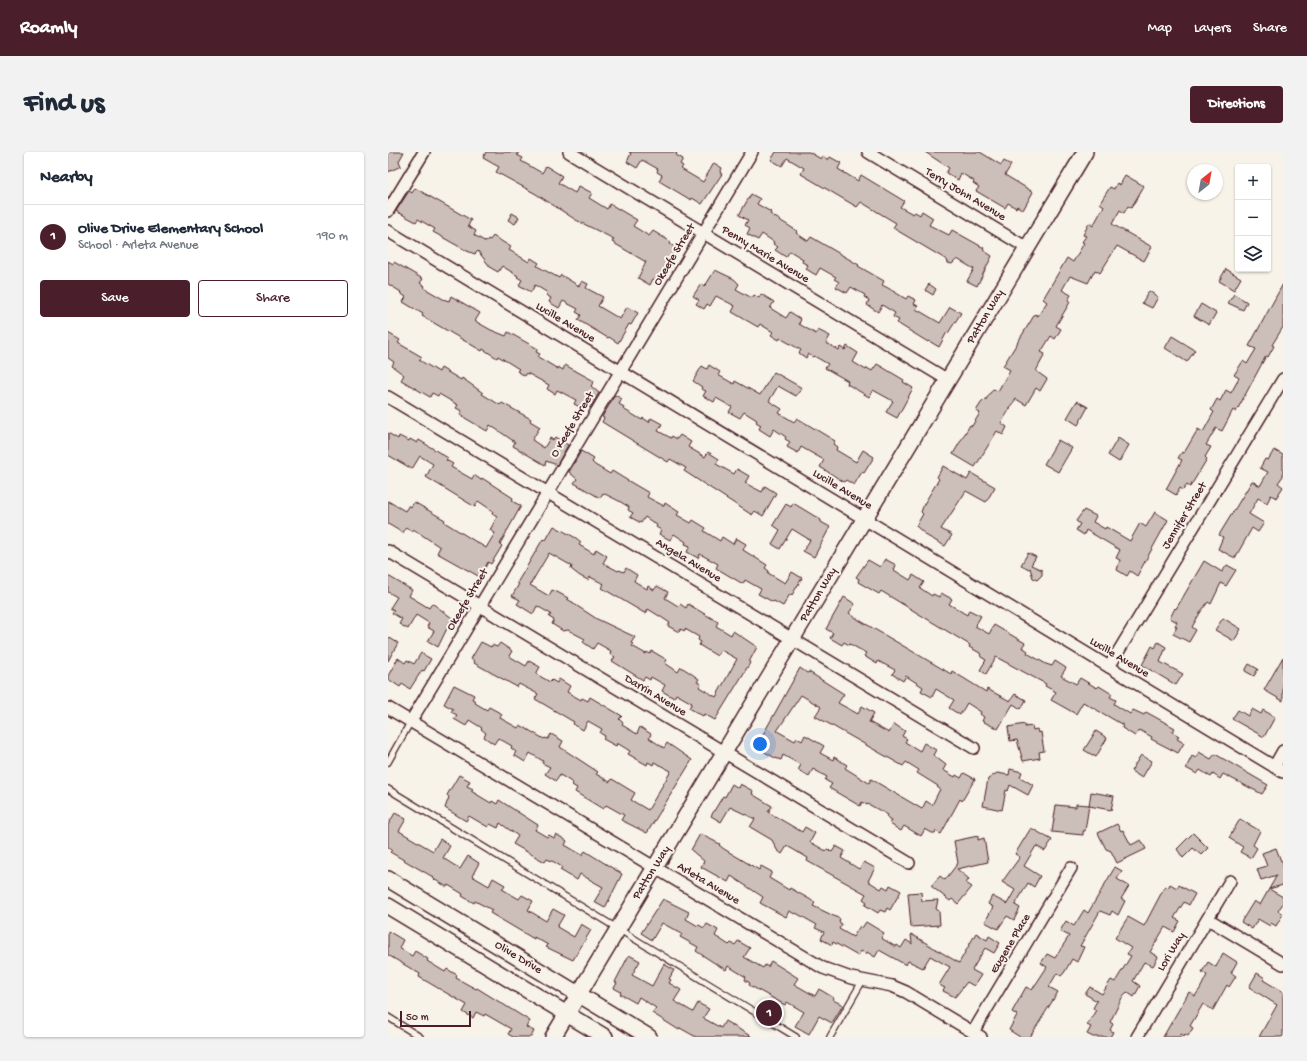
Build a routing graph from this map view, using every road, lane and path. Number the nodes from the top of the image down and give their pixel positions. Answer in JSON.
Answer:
{"nodes":[{"id":1,"x":424,"y":152,"type":"edge"},
{"id":2,"x":569,"y":152,"type":"edge"},
{"id":3,"x":752,"y":152,"type":"edge"},
{"id":4,"x":868,"y":152,"type":"edge"},
{"id":5,"x":1085,"y":152,"type":"edge"},
{"id":6,"x":388,"y":211,"type":"edge"},
{"id":7,"x":388,"y":231,"type":"edge"},
{"id":8,"x":703,"y":233,"type":"junction"},
{"id":9,"x":1027,"y":248,"type":"junction"},
{"id":10,"x":620,"y":371,"type":"junction"},
{"id":11,"x":1283,"y":379,"type":"edge"},
{"id":12,"x":948,"y":380,"type":"junction"},
{"id":13,"x":388,"y":397,"type":"edge"},
{"id":14,"x":548,"y":492,"type":"junction"},
{"id":15,"x":865,"y":519,"type":"junction"},
{"id":16,"x":388,"y":551,"type":"edge"},
{"id":17,"x":480,"y":606,"type":"junction"},
{"id":18,"x":793,"y":639,"type":"junction"},
{"id":19,"x":1109,"y":667,"type":"junction"},
{"id":20,"x":388,"y":708,"type":"edge"},
{"id":21,"x":411,"y":721,"type":"junction"},
{"id":22,"x":974,"y":748,"type":"dead end"},
{"id":23,"x":1283,"y":752,"type":"edge"},
{"id":24,"x":725,"y":753,"type":"junction"},
{"id":25,"x":388,"y":762,"type":"edge"},
{"id":26,"x":1278,"y":769,"type":"edge"},
{"id":27,"x":388,"y":789,"type":"edge"},
{"id":28,"x":909,"y":863,"type":"dead end"},
{"id":29,"x":656,"y":868,"type":"junction"},
{"id":30,"x":1071,"y":868,"type":"dead end"},
{"id":31,"x":388,"y":879,"type":"edge"},
{"id":32,"x":1230,"y":881,"type":"dead end"},
{"id":33,"x":388,"y":906,"type":"edge"},
{"id":34,"x":1208,"y":919,"type":"junction"},
{"id":35,"x":617,"y":929,"type":"junction"},
{"id":36,"x":1283,"y":964,"type":"edge"},
{"id":37,"x":863,"y":980,"type":"junction"},
{"id":38,"x":577,"y":994,"type":"junction"},
{"id":39,"x":566,"y":1013,"type":"junction"},
{"id":40,"x":388,"y":1017,"type":"edge"},
{"id":41,"x":977,"y":1035,"type":"edge"},
{"id":42,"x":420,"y":1037,"type":"edge"},
{"id":43,"x":553,"y":1037,"type":"edge"},
{"id":44,"x":605,"y":1037,"type":"edge"},
{"id":45,"x":649,"y":1037,"type":"edge"},
{"id":46,"x":796,"y":1037,"type":"edge"},
{"id":47,"x":830,"y":1037,"type":"edge"},
{"id":48,"x":1137,"y":1037,"type":"edge"}],
"edges":[{"from":1,"to":6,"type":"street"},
{"from":2,"to":8,"type":"street","name":"Penny Marie Avenue"},
{"from":3,"to":8,"type":"street","name":"Okeefe Street"},
{"from":4,"to":9,"type":"street","name":"Terry John Avenue"},
{"from":5,"to":9,"type":"street","name":"Patton Way"},
{"from":7,"to":10,"type":"street","name":"Lucille Avenue"},
{"from":8,"to":10,"type":"street","name":"Okeefe Street"},
{"from":8,"to":12,"type":"street","name":"Penny Marie Avenue"},
{"from":9,"to":12,"type":"street","name":"Patton Way"},
{"from":10,"to":14,"type":"street","name":"O Keefe Street"},
{"from":10,"to":15,"type":"street","name":"Lucille Avenue"},
{"from":11,"to":19,"type":"street","name":"Jennifer Street"},
{"from":12,"to":15,"type":"street","name":"Patton Way"},
{"from":13,"to":14,"type":"street","name":"Angela Avenue"},
{"from":14,"to":17,"type":"street","name":"Okeefe Street"},
{"from":14,"to":18,"type":"street","name":"Angela Avenue"},
{"from":15,"to":18,"type":"street","name":"Patton Way"},
{"from":15,"to":19,"type":"street","name":"Lucille Avenue"},
{"from":16,"to":17,"type":"street","name":"Darrin Avenue"},
{"from":17,"to":21,"type":"street","name":"Okeefe Street"},
{"from":17,"to":24,"type":"street","name":"Darrin Avenue"},
{"from":18,"to":22,"type":"street","name":"Angela Avenue"},
{"from":18,"to":24,"type":"street","name":"Patton Way"},
{"from":19,"to":26,"type":"street","name":"Lucille Avenue"},
{"from":20,"to":21,"type":"street","name":"Arleta Avenue"},
{"from":21,"to":25,"type":"lane"},
{"from":21,"to":29,"type":"street","name":"Arleta Avenue"},
{"from":23,"to":26,"type":"street"},
{"from":24,"to":28,"type":"street","name":"Darrin Avenue"},
{"from":24,"to":29,"type":"street","name":"Patton Way"},
{"from":27,"to":35,"type":"lane"},
{"from":29,"to":35,"type":"street","name":"Patton Way"},
{"from":29,"to":37,"type":"street","name":"Arleta Avenue"},
{"from":30,"to":41,"type":"street","name":"Eugene Place"},
{"from":31,"to":38,"type":"street","name":"Olive Drive"},
{"from":32,"to":34,"type":"street","name":"Lori Way"},
{"from":33,"to":39,"type":"street","name":"Olive Drive"},
{"from":34,"to":36,"type":"street"},
{"from":34,"to":48,"type":"street","name":"Lori Way"},
{"from":35,"to":38,"type":"street","name":"Patton Way"},
{"from":35,"to":46,"type":"lane"},
{"from":37,"to":41,"type":"street","name":"Arleta Avenue"},
{"from":37,"to":47,"type":"lane"},
{"from":38,"to":39,"type":"street","name":"Patton Way"},
{"from":38,"to":45,"type":"street","name":"Olive Drive"},
{"from":39,"to":43,"type":"street","name":"Patton Way"},
{"from":39,"to":44,"type":"street","name":"Olive Drive"},
{"from":40,"to":42,"type":"lane"}]}
